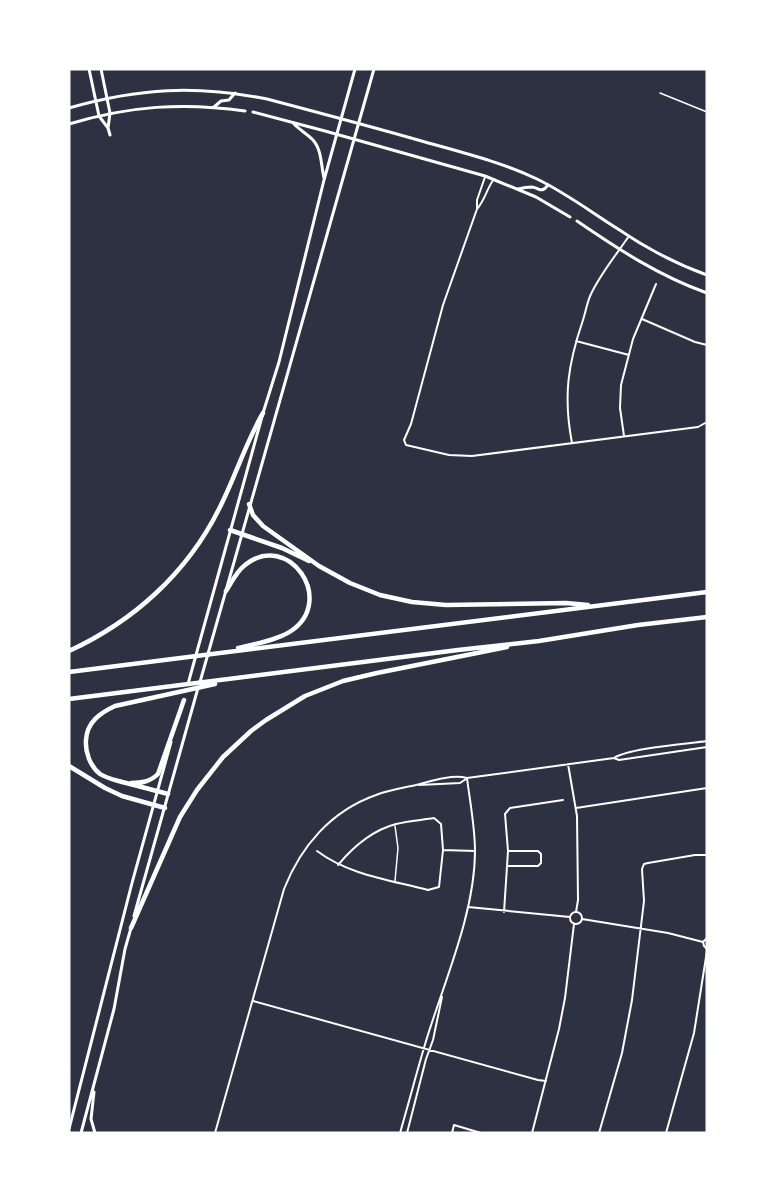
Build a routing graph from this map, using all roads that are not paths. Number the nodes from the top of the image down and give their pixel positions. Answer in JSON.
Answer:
{"nodes":[{"id":1,"x":89,"y":69,"type":"edge"},
{"id":2,"x":101,"y":69,"type":"edge"},
{"id":3,"x":355,"y":69,"type":"edge"},
{"id":4,"x":374,"y":69,"type":"edge"},
{"id":5,"x":235,"y":93,"type":"junction"},
{"id":6,"x":660,"y":93,"type":"dead end"},
{"id":7,"x":107,"y":98,"type":"junction"},
{"id":8,"x":96,"y":101,"type":"junction"},
{"id":9,"x":214,"y":107,"type":"junction"},
{"id":10,"x":69,"y":108,"type":"edge"},
{"id":11,"x":707,"y":112,"type":"edge"},
{"id":12,"x":110,"y":114,"type":"junction"},
{"id":13,"x":99,"y":116,"type":"junction"},
{"id":14,"x":342,"y":119,"type":"junction"},
{"id":15,"x":292,"y":122,"type":"junction"},
{"id":16,"x":359,"y":123,"type":"junction"},
{"id":17,"x":69,"y":124,"type":"edge"},
{"id":18,"x":108,"y":128,"type":"junction"},
{"id":19,"x":337,"y":134,"type":"junction"},
{"id":20,"x":110,"y":135,"type":"dead end"},
{"id":21,"x":354,"y":139,"type":"junction"},
{"id":22,"x":485,"y":176,"type":"junction"},
{"id":23,"x":494,"y":179,"type":"junction"},
{"id":24,"x":324,"y":180,"type":"junction"},
{"id":25,"x":548,"y":185,"type":"junction"},
{"id":26,"x":518,"y":189,"type":"junction"},
{"id":27,"x":477,"y":209,"type":"junction"},
{"id":28,"x":629,"y":236,"type":"junction"},
{"id":29,"x":620,"y":250,"type":"junction"},
{"id":30,"x":707,"y":275,"type":"edge"},
{"id":31,"x":656,"y":284,"type":"dead end"},
{"id":32,"x":707,"y":293,"type":"edge"},
{"id":33,"x":642,"y":319,"type":"junction"},
{"id":34,"x":576,"y":340,"type":"junction"},
{"id":35,"x":707,"y":345,"type":"edge"},
{"id":36,"x":629,"y":355,"type":"junction"},
{"id":37,"x":263,"y":413,"type":"junction"},
{"id":38,"x":707,"y":422,"type":"edge"},
{"id":39,"x":624,"y":436,"type":"junction"},
{"id":40,"x":572,"y":443,"type":"junction"},
{"id":41,"x":249,"y":504,"type":"junction"},
{"id":42,"x":230,"y":530,"type":"junction"},
{"id":43,"x":241,"y":533,"type":"junction"},
{"id":44,"x":319,"y":566,"type":"junction"},
{"id":45,"x":226,"y":591,"type":"junction"},
{"id":46,"x":707,"y":592,"type":"edge"},
{"id":47,"x":597,"y":606,"type":"junction"},
{"id":48,"x":707,"y":617,"type":"edge"},
{"id":49,"x":539,"y":641,"type":"junction"},
{"id":50,"x":69,"y":651,"type":"edge"},
{"id":51,"x":221,"y":653,"type":"junction"},
{"id":52,"x":69,"y":672,"type":"edge"},
{"id":53,"x":238,"y":678,"type":"junction"},
{"id":54,"x":69,"y":699,"type":"edge"},
{"id":55,"x":183,"y":700,"type":"junction"},
{"id":56,"x":707,"y":741,"type":"edge"},
{"id":57,"x":707,"y":747,"type":"edge"},
{"id":58,"x":614,"y":758,"type":"junction"},
{"id":59,"x":568,"y":764,"type":"junction"},
{"id":60,"x":69,"y":766,"type":"edge"},
{"id":61,"x":466,"y":778,"type":"junction"},
{"id":62,"x":124,"y":782,"type":"junction"},
{"id":63,"x":413,"y":785,"type":"junction"},
{"id":64,"x":707,"y":788,"type":"edge"},
{"id":65,"x":157,"y":791,"type":"junction"},
{"id":66,"x":168,"y":794,"type":"junction"},
{"id":67,"x":563,"y":800,"type":"dead end"},
{"id":68,"x":153,"y":804,"type":"junction"},
{"id":69,"x":165,"y":808,"type":"junction"},
{"id":70,"x":576,"y":808,"type":"junction"},
{"id":71,"x":395,"y":824,"type":"junction"},
{"id":72,"x":442,"y":850,"type":"junction"},
{"id":73,"x":317,"y":851,"type":"dead end"},
{"id":74,"x":475,"y":851,"type":"junction"},
{"id":75,"x":508,"y":852,"type":"junction"},
{"id":76,"x":707,"y":855,"type":"edge"},
{"id":77,"x":338,"y":865,"type":"junction"},
{"id":78,"x":508,"y":866,"type":"junction"},
{"id":79,"x":395,"y":882,"type":"junction"},
{"id":80,"x":468,"y":908,"type":"junction"},
{"id":81,"x":504,"y":912,"type":"junction"},
{"id":82,"x":576,"y":912,"type":"junction"},
{"id":83,"x":570,"y":917,"type":"junction"},
{"id":84,"x":582,"y":919,"type":"junction"},
{"id":85,"x":574,"y":924,"type":"junction"},
{"id":86,"x":131,"y":928,"type":"junction"},
{"id":87,"x":640,"y":928,"type":"junction"},
{"id":88,"x":707,"y":938,"type":"edge"},
{"id":89,"x":703,"y":942,"type":"junction"},
{"id":90,"x":707,"y":950,"type":"edge"},
{"id":91,"x":445,"y":986,"type":"junction"},
{"id":92,"x":253,"y":1000,"type":"junction"},
{"id":93,"x":424,"y":1048,"type":"junction"},
{"id":94,"x":429,"y":1050,"type":"junction"},
{"id":95,"x":546,"y":1081,"type":"junction"},
{"id":96,"x":94,"y":1084,"type":"junction"},
{"id":97,"x":69,"y":1128,"type":"edge"},
{"id":98,"x":81,"y":1133,"type":"edge"},
{"id":99,"x":95,"y":1133,"type":"edge"},
{"id":100,"x":215,"y":1133,"type":"edge"},
{"id":101,"x":400,"y":1133,"type":"edge"},
{"id":102,"x":407,"y":1133,"type":"edge"},
{"id":103,"x":452,"y":1133,"type":"edge"},
{"id":104,"x":481,"y":1133,"type":"edge"},
{"id":105,"x":532,"y":1133,"type":"edge"},
{"id":106,"x":599,"y":1133,"type":"edge"},
{"id":107,"x":666,"y":1133,"type":"edge"}],
"edges":[{"from":1,"to":8,"type":"main road"},
{"from":2,"to":7,"type":"main road"},
{"from":3,"to":14,"type":"main road"},
{"from":4,"to":16,"type":"main road"},
{"from":5,"to":7,"type":"main road"},
{"from":5,"to":9,"type":"main road"},
{"from":5,"to":14,"type":"main road"},
{"from":6,"to":11,"type":"lane"},
{"from":7,"to":8,"type":"main road"},
{"from":7,"to":12,"type":"main road"},
{"from":8,"to":10,"type":"main road"},
{"from":8,"to":13,"type":"main road"},
{"from":9,"to":12,"type":"main road"},
{"from":9,"to":15,"type":"main road"},
{"from":12,"to":13,"type":"main road"},
{"from":12,"to":18,"type":"main road"},
{"from":13,"to":17,"type":"main road"},
{"from":13,"to":18,"type":"main road"},
{"from":14,"to":16,"type":"main road"},
{"from":14,"to":19,"type":"main road"},
{"from":15,"to":19,"type":"main road"},
{"from":15,"to":24,"type":"main road"},
{"from":16,"to":21,"type":"main road"},
{"from":16,"to":25,"type":"main road"},
{"from":18,"to":20,"type":"main road"},
{"from":19,"to":21,"type":"main road"},
{"from":19,"to":24,"type":"main road"},
{"from":21,"to":22,"type":"main road"},
{"from":21,"to":41,"type":"main road"},
{"from":22,"to":23,"type":"main road"},
{"from":22,"to":27,"type":"street"},
{"from":23,"to":26,"type":"main road"},
{"from":23,"to":27,"type":"street"},
{"from":24,"to":37,"type":"main road"},
{"from":25,"to":26,"type":"main road"},
{"from":25,"to":28,"type":"main road"},
{"from":26,"to":29,"type":"main road"},
{"from":27,"to":40,"type":"street"},
{"from":28,"to":29,"type":"street"},
{"from":28,"to":30,"type":"main road"},
{"from":29,"to":32,"type":"main road"},
{"from":29,"to":34,"type":"street"},
{"from":31,"to":33,"type":"street"},
{"from":33,"to":35,"type":"street"},
{"from":33,"to":36,"type":"street"},
{"from":34,"to":36,"type":"street"},
{"from":34,"to":40,"type":"street"},
{"from":36,"to":39,"type":"street"},
{"from":37,"to":42,"type":"main road"},
{"from":37,"to":50,"type":"highway"},
{"from":38,"to":39,"type":"street"},
{"from":39,"to":40,"type":"street"},
{"from":41,"to":43,"type":"main road"},
{"from":41,"to":44,"type":"highway"},
{"from":42,"to":43,"type":"highway"},
{"from":42,"to":55,"type":"main road"},
{"from":43,"to":44,"type":"highway"},
{"from":43,"to":45,"type":"main road"},
{"from":44,"to":47,"type":"highway"},
{"from":45,"to":51,"type":"highway"},
{"from":45,"to":66,"type":"main road"},
{"from":46,"to":47,"type":"highway"},
{"from":47,"to":51,"type":"highway"},
{"from":48,"to":49,"type":"highway"},
{"from":49,"to":53,"type":"highway"},
{"from":49,"to":86,"type":"highway"},
{"from":51,"to":52,"type":"highway"},
{"from":53,"to":54,"type":"highway"},
{"from":53,"to":62,"type":"highway"},
{"from":55,"to":62,"type":"highway"},
{"from":55,"to":65,"type":"main road"},
{"from":56,"to":58,"type":"street"},
{"from":57,"to":58,"type":"street"},
{"from":58,"to":59,"type":"street"},
{"from":59,"to":61,"type":"street"},
{"from":59,"to":70,"type":"street"},
{"from":60,"to":68,"type":"highway"},
{"from":61,"to":63,"type":"street"},
{"from":61,"to":63,"type":"street"},
{"from":61,"to":74,"type":"street"},
{"from":62,"to":65,"type":"highway"},
{"from":63,"to":92,"type":"street"},
{"from":64,"to":70,"type":"street"},
{"from":65,"to":66,"type":"highway"},
{"from":65,"to":68,"type":"main road"},
{"from":66,"to":69,"type":"main road"},
{"from":67,"to":75,"type":"street"},
{"from":68,"to":69,"type":"highway"},
{"from":68,"to":97,"type":"main road"},
{"from":69,"to":86,"type":"main road"},
{"from":70,"to":82,"type":"street"},
{"from":71,"to":72,"type":"street"},
{"from":71,"to":77,"type":"street"},
{"from":71,"to":79,"type":"lane"},
{"from":72,"to":74,"type":"street"},
{"from":72,"to":79,"type":"street"},
{"from":73,"to":77,"type":"street"},
{"from":74,"to":80,"type":"street"},
{"from":75,"to":78,"type":"street"},
{"from":75,"to":78,"type":"street"},
{"from":76,"to":87,"type":"street"},
{"from":77,"to":79,"type":"street"},
{"from":78,"to":81,"type":"street"},
{"from":80,"to":81,"type":"street"},
{"from":80,"to":91,"type":"street"},
{"from":81,"to":83,"type":"street"},
{"from":82,"to":83,"type":"street"},
{"from":82,"to":84,"type":"street"},
{"from":83,"to":85,"type":"street"},
{"from":84,"to":85,"type":"street"},
{"from":84,"to":87,"type":"street"},
{"from":85,"to":95,"type":"street"},
{"from":86,"to":96,"type":"main road"},
{"from":87,"to":89,"type":"street"},
{"from":87,"to":106,"type":"street"},
{"from":88,"to":89,"type":"street"},
{"from":89,"to":90,"type":"street"},
{"from":90,"to":107,"type":"street"},
{"from":91,"to":93,"type":"street"},
{"from":91,"to":94,"type":"street"},
{"from":92,"to":93,"type":"street"},
{"from":92,"to":100,"type":"street"},
{"from":93,"to":94,"type":"street"},
{"from":93,"to":101,"type":"street"},
{"from":94,"to":95,"type":"street"},
{"from":94,"to":102,"type":"street"},
{"from":95,"to":105,"type":"street"},
{"from":96,"to":98,"type":"main road"},
{"from":96,"to":99,"type":"main road"},
{"from":103,"to":104,"type":"street"}]}
